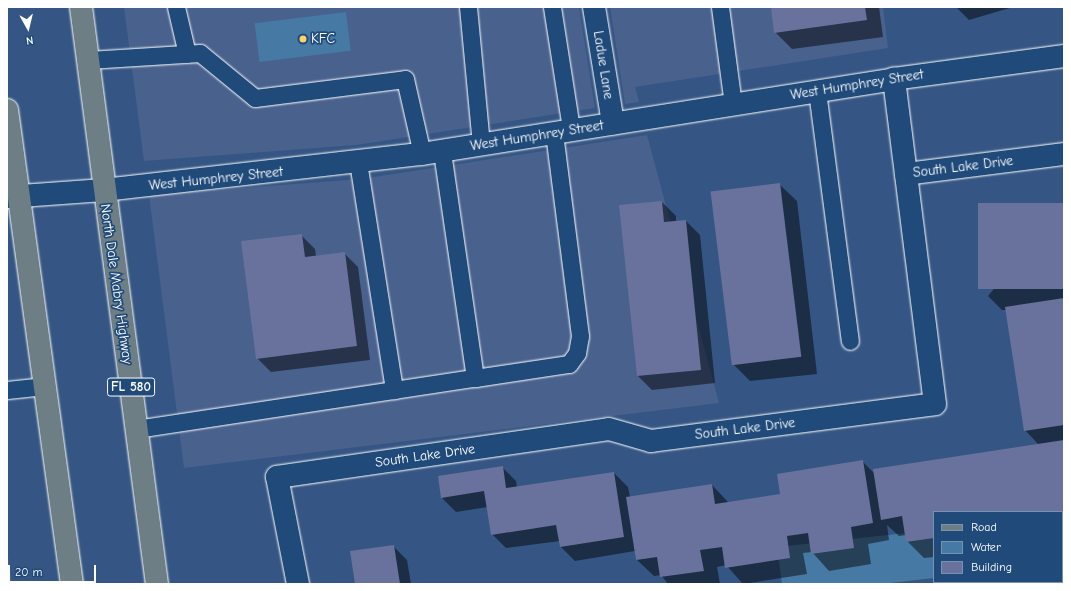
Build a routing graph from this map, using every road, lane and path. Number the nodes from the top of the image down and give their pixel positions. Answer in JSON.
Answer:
{"nodes":[{"id":1,"x":81,"y":7,"type":"edge"},
{"id":2,"x":176,"y":7,"type":"edge"},
{"id":3,"x":468,"y":7,"type":"edge"},
{"id":4,"x":552,"y":7,"type":"edge"},
{"id":5,"x":594,"y":7,"type":"edge"},
{"id":6,"x":720,"y":7,"type":"edge"},
{"id":7,"x":187,"y":54,"type":"junction"},
{"id":8,"x":1064,"y":56,"type":"edge"},
{"id":9,"x":88,"y":60,"type":"junction"},
{"id":10,"x":894,"y":79,"type":"junction"},
{"id":11,"x":817,"y":91,"type":"junction"},
{"id":12,"x":733,"y":104,"type":"junction"},
{"id":13,"x":7,"y":110,"type":"edge"},
{"id":14,"x":613,"y":123,"type":"junction"},
{"id":15,"x":563,"y":130,"type":"junction"},
{"id":16,"x":481,"y":145,"type":"junction"},
{"id":17,"x":432,"y":153,"type":"junction"},
{"id":18,"x":1064,"y":154,"type":"edge"},
{"id":19,"x":358,"y":162,"type":"junction"},
{"id":20,"x":906,"y":174,"type":"junction"},
{"id":21,"x":104,"y":190,"type":"junction"},
{"id":22,"x":13,"y":196,"type":"edge"},
{"id":23,"x":850,"y":341,"type":"dead end"},
{"id":24,"x":474,"y":378,"type":"junction"},
{"id":25,"x":45,"y":386,"type":"junction"},
{"id":26,"x":7,"y":390,"type":"edge"},
{"id":27,"x":394,"y":390,"type":"junction"},
{"id":28,"x":136,"y":429,"type":"junction"},
{"id":29,"x":72,"y":584,"type":"edge"},
{"id":30,"x":157,"y":584,"type":"edge"},
{"id":31,"x":298,"y":584,"type":"edge"}],
"edges":[{"from":1,"to":9,"type":"main road","name":"North Dale Mabry Highway","number":"FL 580"},
{"from":2,"to":7,"type":"lane"},
{"from":3,"to":16,"type":"lane"},
{"from":4,"to":15,"type":"lane"},
{"from":5,"to":14,"type":"street","name":"Ladue Lane"},
{"from":6,"to":12,"type":"lane"},
{"from":7,"to":9,"type":"lane"},
{"from":7,"to":17,"type":"lane"},
{"from":8,"to":10,"type":"street","name":"West Humphrey Street"},
{"from":9,"to":21,"type":"main road","name":"North Dale Mabry Highway","number":"FL 580"},
{"from":10,"to":11,"type":"street","name":"West Humphrey Street"},
{"from":10,"to":20,"type":"street"},
{"from":11,"to":12,"type":"street","name":"West Humphrey Street"},
{"from":11,"to":23,"type":"lane"},
{"from":12,"to":14,"type":"street","name":"West Humphrey Street"},
{"from":13,"to":22,"type":"main road"},
{"from":14,"to":15,"type":"street","name":"West Humphrey Street"},
{"from":15,"to":16,"type":"street","name":"West Humphrey Street"},
{"from":15,"to":24,"type":"lane"},
{"from":16,"to":17,"type":"street","name":"West Humphrey Street"},
{"from":17,"to":19,"type":"street","name":"West Humphrey Street"},
{"from":17,"to":24,"type":"lane"},
{"from":18,"to":20,"type":"street","name":"South Lake Drive"},
{"from":19,"to":21,"type":"street","name":"West Humphrey Street"},
{"from":19,"to":27,"type":"lane"},
{"from":20,"to":31,"type":"street","name":"South Lake Drive"},
{"from":21,"to":22,"type":"street","name":"West Humphrey Street"},
{"from":21,"to":28,"type":"main road","name":"North Dale Mabry Highway","number":"FL 580"},
{"from":22,"to":25,"type":"main road"},
{"from":24,"to":27,"type":"lane"},
{"from":25,"to":26,"type":"lane"},
{"from":25,"to":29,"type":"main road"},
{"from":27,"to":28,"type":"lane"},
{"from":28,"to":30,"type":"main road","name":"North Dale Mabry Highway","number":"FL 580"}]}
